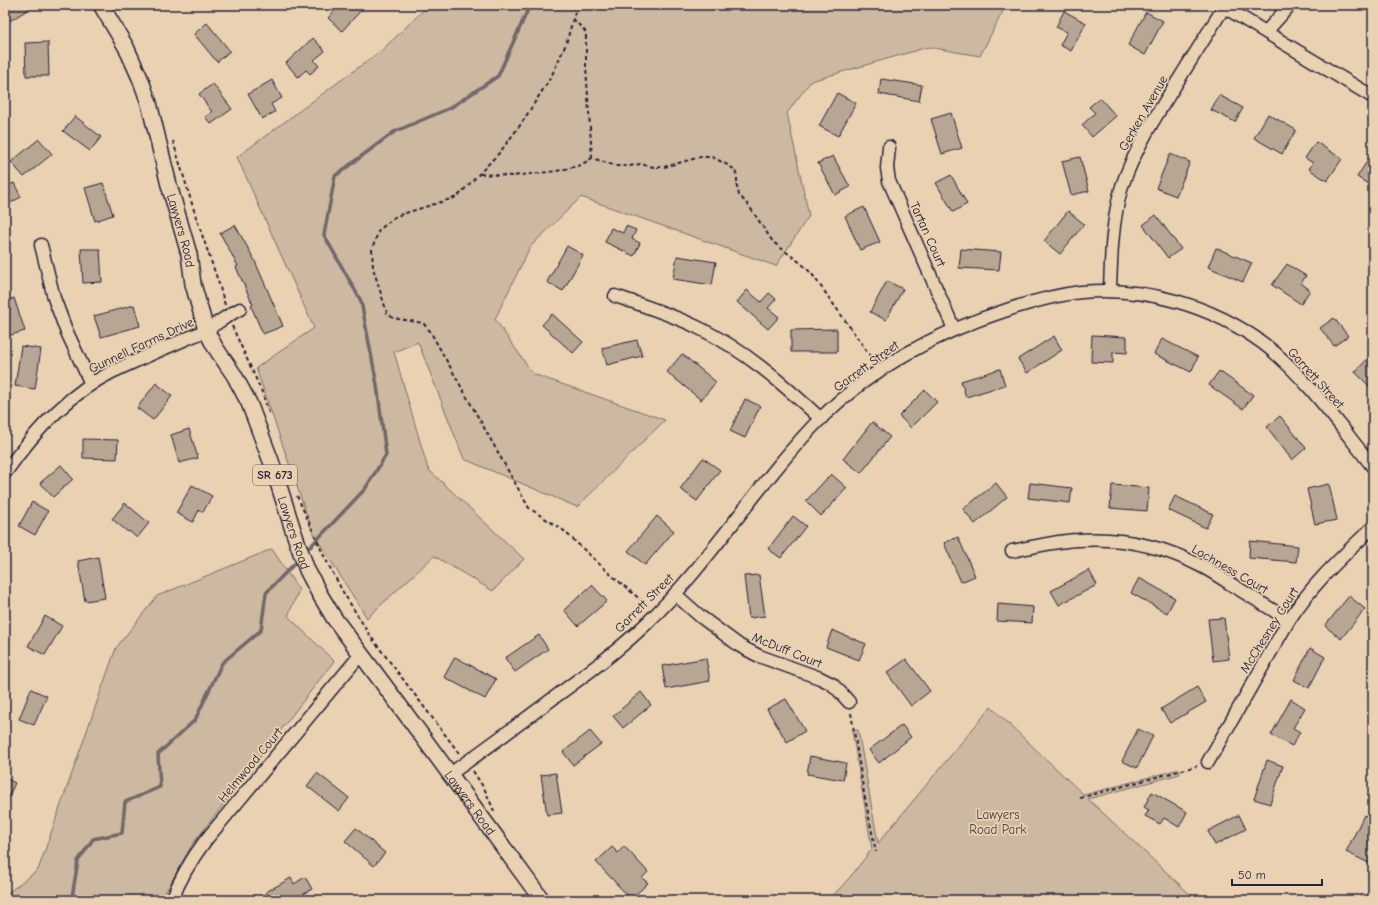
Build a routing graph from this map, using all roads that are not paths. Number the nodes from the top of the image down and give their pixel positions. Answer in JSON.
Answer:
{"nodes":[{"id":1,"x":101,"y":5,"type":"edge"},
{"id":2,"x":1290,"y":5,"type":"edge"},
{"id":3,"x":1223,"y":6,"type":"edge"},
{"id":4,"x":1266,"y":32,"type":"junction"},
{"id":5,"x":1373,"y":97,"type":"edge"},
{"id":6,"x":889,"y":147,"type":"dead end"},
{"id":7,"x":41,"y":245,"type":"dead end"},
{"id":8,"x":1110,"y":291,"type":"junction"},
{"id":9,"x":614,"y":296,"type":"dead end"},
{"id":10,"x":240,"y":309,"type":"dead end"},
{"id":11,"x":954,"y":329,"type":"junction"},
{"id":12,"x":206,"y":330,"type":"junction"},
{"id":13,"x":91,"y":384,"type":"junction"},
{"id":14,"x":821,"y":419,"type":"junction"},
{"id":15,"x":1373,"y":467,"type":"edge"},
{"id":16,"x":5,"y":473,"type":"edge"},
{"id":17,"x":1373,"y":527,"type":"edge"},
{"id":18,"x":1012,"y":551,"type":"dead end"},
{"id":19,"x":675,"y":594,"type":"junction"},
{"id":20,"x":1289,"y":620,"type":"junction"},
{"id":21,"x":361,"y":654,"type":"junction"},
{"id":22,"x":849,"y":702,"type":"road end"},
{"id":23,"x":1208,"y":762,"type":"road end"},
{"id":24,"x":450,"y":774,"type":"junction"},
{"id":25,"x":172,"y":900,"type":"edge"},
{"id":26,"x":542,"y":900,"type":"edge"}],
"edges":[{"from":1,"to":12,"type":"main road","name":"Lawyers Road","number":"SR 673"},
{"from":2,"to":4,"type":"street"},
{"from":3,"to":4,"type":"street"},
{"from":3,"to":8,"type":"street","name":"Gerken Avenue"},
{"from":4,"to":5,"type":"street"},
{"from":6,"to":11,"type":"street","name":"Tartan Court"},
{"from":7,"to":13,"type":"street"},
{"from":8,"to":11,"type":"street","name":"Garrett Street"},
{"from":8,"to":15,"type":"street","name":"Garrett Street"},
{"from":9,"to":14,"type":"street"},
{"from":10,"to":12,"type":"street","name":"Gunnell Farms Drive"},
{"from":11,"to":14,"type":"street","name":"Garrett Street"},
{"from":12,"to":13,"type":"street","name":"Gunnell Farms Drive"},
{"from":12,"to":21,"type":"main road","name":"Lawyers Road","number":"SR 673"},
{"from":13,"to":16,"type":"street","name":"Gunnell Farms Drive"},
{"from":14,"to":19,"type":"street","name":"Garrett Street"},
{"from":17,"to":20,"type":"street","name":"McChesney Court"},
{"from":18,"to":20,"type":"street","name":"Lochness Court"},
{"from":19,"to":22,"type":"street","name":"McDuff Court"},
{"from":19,"to":24,"type":"street","name":"Garrett Street"},
{"from":20,"to":23,"type":"street","name":"McChesney Court"},
{"from":21,"to":24,"type":"main road","name":"Lawyers Road","number":"SR 673"},
{"from":21,"to":25,"type":"street","name":"Helmwood Court"},
{"from":24,"to":26,"type":"main road","name":"Lawyers Road","number":"SR 673"}]}
